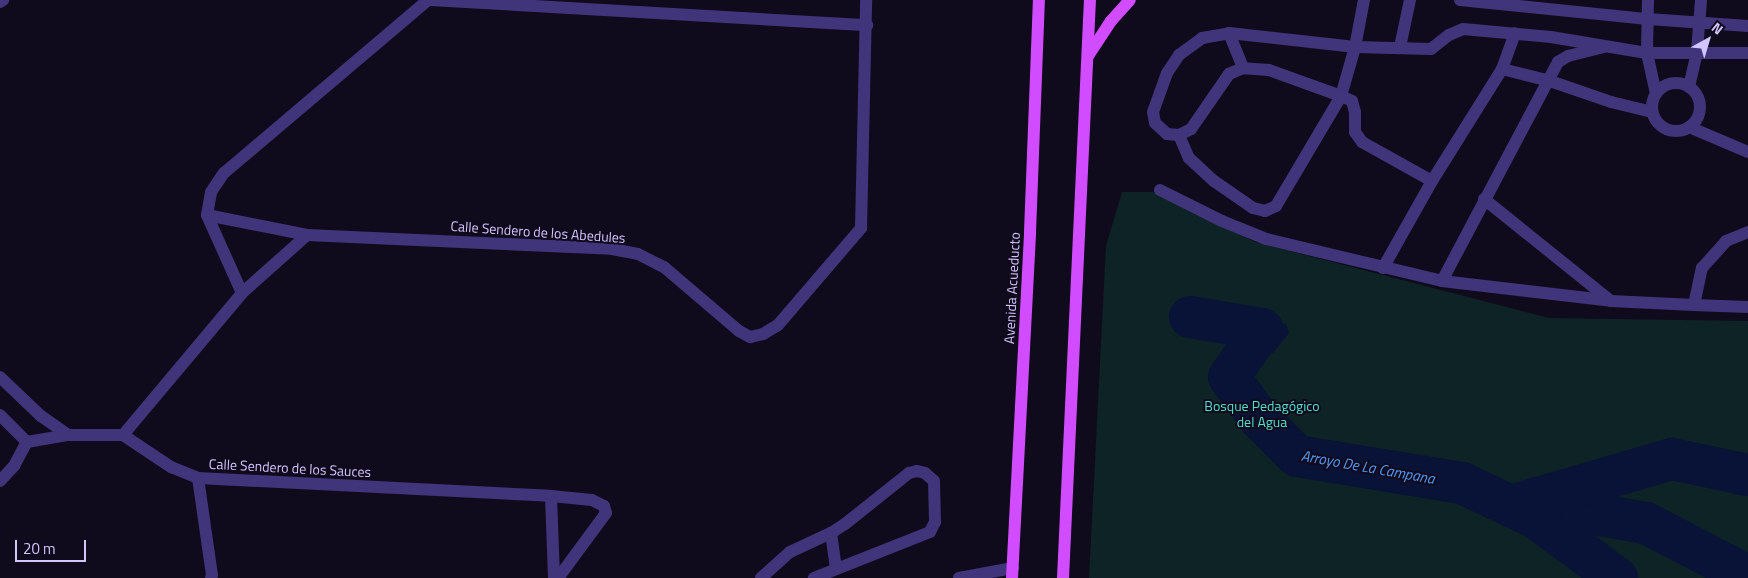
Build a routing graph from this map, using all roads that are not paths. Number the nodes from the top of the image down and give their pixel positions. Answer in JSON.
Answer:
{"nodes":[{"id":1,"x":429,"y":0,"type":"edge"},
{"id":2,"x":866,"y":0,"type":"edge"},
{"id":3,"x":1039,"y":0,"type":"edge"},
{"id":4,"x":1090,"y":0,"type":"edge"},
{"id":5,"x":1130,"y":0,"type":"edge"},
{"id":6,"x":1364,"y":0,"type":"edge"},
{"id":7,"x":1410,"y":0,"type":"edge"},
{"id":8,"x":1460,"y":0,"type":"edge"},
{"id":9,"x":1648,"y":0,"type":"edge"},
{"id":10,"x":1701,"y":0,"type":"edge"},
{"id":11,"x":1648,"y":19,"type":"junction"},
{"id":12,"x":1698,"y":23,"type":"junction"},
{"id":13,"x":866,"y":25,"type":"junction"},
{"id":14,"x":1748,"y":26,"type":"edge"},
{"id":15,"x":1515,"y":32,"type":"junction"},
{"id":16,"x":1229,"y":33,"type":"junction"},
{"id":17,"x":1608,"y":45,"type":"junction"},
{"id":18,"x":1400,"y":47,"type":"junction"},
{"id":19,"x":1355,"y":48,"type":"junction"},
{"id":20,"x":1696,"y":51,"type":"junction"},
{"id":21,"x":1647,"y":53,"type":"junction"},
{"id":22,"x":1748,"y":53,"type":"edge"},
{"id":23,"x":1088,"y":56,"type":"junction"},
{"id":24,"x":1243,"y":68,"type":"junction"},
{"id":25,"x":1502,"y":69,"type":"junction"},
{"id":26,"x":1550,"y":81,"type":"junction"},
{"id":27,"x":1689,"y":87,"type":"junction"},
{"id":28,"x":1656,"y":94,"type":"junction"},
{"id":29,"x":1341,"y":96,"type":"junction"},
{"id":30,"x":1652,"y":112,"type":"junction"},
{"id":31,"x":1689,"y":127,"type":"junction"},
{"id":32,"x":1179,"y":136,"type":"junction"},
{"id":33,"x":1748,"y":152,"type":"edge"},
{"id":34,"x":1432,"y":181,"type":"junction"},
{"id":35,"x":1160,"y":190,"type":"dead end"},
{"id":36,"x":1484,"y":199,"type":"junction"},
{"id":37,"x":207,"y":215,"type":"junction"},
{"id":38,"x":1748,"y":232,"type":"edge"},
{"id":39,"x":307,"y":234,"type":"junction"},
{"id":40,"x":1383,"y":268,"type":"junction"},
{"id":41,"x":1442,"y":282,"type":"junction"},
{"id":42,"x":242,"y":294,"type":"junction"},
{"id":43,"x":1611,"y":301,"type":"junction"},
{"id":44,"x":1694,"y":305,"type":"junction"},
{"id":45,"x":1748,"y":307,"type":"edge"},
{"id":46,"x":0,"y":377,"type":"edge"},
{"id":47,"x":0,"y":415,"type":"edge"},
{"id":48,"x":68,"y":435,"type":"junction"},
{"id":49,"x":122,"y":435,"type":"junction"},
{"id":50,"x":26,"y":442,"type":"junction"},
{"id":51,"x":198,"y":478,"type":"junction"},
{"id":52,"x":0,"y":481,"type":"edge"},
{"id":53,"x":551,"y":496,"type":"junction"},
{"id":54,"x":831,"y":534,"type":"junction"},
{"id":55,"x":836,"y":569,"type":"junction"},
{"id":56,"x":1012,"y":573,"type":"edge"},
{"id":57,"x":211,"y":578,"type":"edge"},
{"id":58,"x":554,"y":578,"type":"edge"},
{"id":59,"x":558,"y":578,"type":"edge"},
{"id":60,"x":761,"y":578,"type":"edge"},
{"id":61,"x":814,"y":578,"type":"edge"},
{"id":62,"x":959,"y":578,"type":"edge"},
{"id":63,"x":1063,"y":578,"type":"edge"}],
"edges":[{"from":1,"to":13,"type":"street"},
{"from":1,"to":37,"type":"street"},
{"from":2,"to":13,"type":"street","name":"Calle Sendero de los Abedules"},
{"from":3,"to":56,"type":"main road","name":"Avenida Acueducto"},
{"from":4,"to":23,"type":"main road"},
{"from":5,"to":23,"type":"main road"},
{"from":6,"to":19,"type":"street"},
{"from":7,"to":18,"type":"street"},
{"from":8,"to":11,"type":"street"},
{"from":9,"to":11,"type":"street"},
{"from":10,"to":12,"type":"street"},
{"from":11,"to":12,"type":"street"},
{"from":11,"to":21,"type":"street"},
{"from":12,"to":14,"type":"street"},
{"from":12,"to":20,"type":"street"},
{"from":13,"to":39,"type":"street","name":"Calle Sendero de los Abedules"},
{"from":15,"to":17,"type":"street"},
{"from":15,"to":18,"type":"street"},
{"from":15,"to":25,"type":"street"},
{"from":16,"to":19,"type":"street"},
{"from":16,"to":24,"type":"street"},
{"from":16,"to":32,"type":"street"},
{"from":17,"to":21,"type":"street"},
{"from":17,"to":26,"type":"street"},
{"from":18,"to":19,"type":"street"},
{"from":19,"to":29,"type":"street"},
{"from":20,"to":21,"type":"street"},
{"from":20,"to":22,"type":"street"},
{"from":20,"to":27,"type":"street"},
{"from":21,"to":28,"type":"street"},
{"from":23,"to":63,"type":"main road"},
{"from":24,"to":29,"type":"street"},
{"from":24,"to":32,"type":"street"},
{"from":25,"to":26,"type":"street"},
{"from":25,"to":34,"type":"street"},
{"from":26,"to":30,"type":"street"},
{"from":26,"to":36,"type":"street"},
{"from":27,"to":28,"type":"street"},
{"from":27,"to":31,"type":"street"},
{"from":28,"to":30,"type":"street"},
{"from":29,"to":32,"type":"street"},
{"from":29,"to":34,"type":"street"},
{"from":30,"to":31,"type":"street"},
{"from":31,"to":33,"type":"street"},
{"from":34,"to":40,"type":"street"},
{"from":35,"to":40,"type":"street"},
{"from":36,"to":41,"type":"street"},
{"from":36,"to":43,"type":"street"},
{"from":37,"to":39,"type":"street","name":"Calle Sendero de los Abedules"},
{"from":37,"to":42,"type":"street"},
{"from":38,"to":44,"type":"street"},
{"from":39,"to":42,"type":"street"},
{"from":40,"to":41,"type":"street"},
{"from":41,"to":43,"type":"street"},
{"from":42,"to":49,"type":"street"},
{"from":43,"to":44,"type":"street"},
{"from":44,"to":45,"type":"street"},
{"from":46,"to":48,"type":"street"},
{"from":47,"to":50,"type":"street"},
{"from":48,"to":49,"type":"street"},
{"from":48,"to":50,"type":"street"},
{"from":49,"to":51,"type":"street","name":"Calle Sendero de los Sauces"},
{"from":50,"to":52,"type":"street"},
{"from":51,"to":53,"type":"street","name":"Calle Sendero de los Sauces"},
{"from":51,"to":57,"type":"street"},
{"from":53,"to":58,"type":"street"},
{"from":53,"to":59,"type":"street","name":"Calle Sendero de los Sauces"},
{"from":54,"to":55,"type":"street"},
{"from":54,"to":55,"type":"street"},
{"from":54,"to":60,"type":"street"},
{"from":55,"to":61,"type":"street"},
{"from":56,"to":62,"type":"street"}]}
